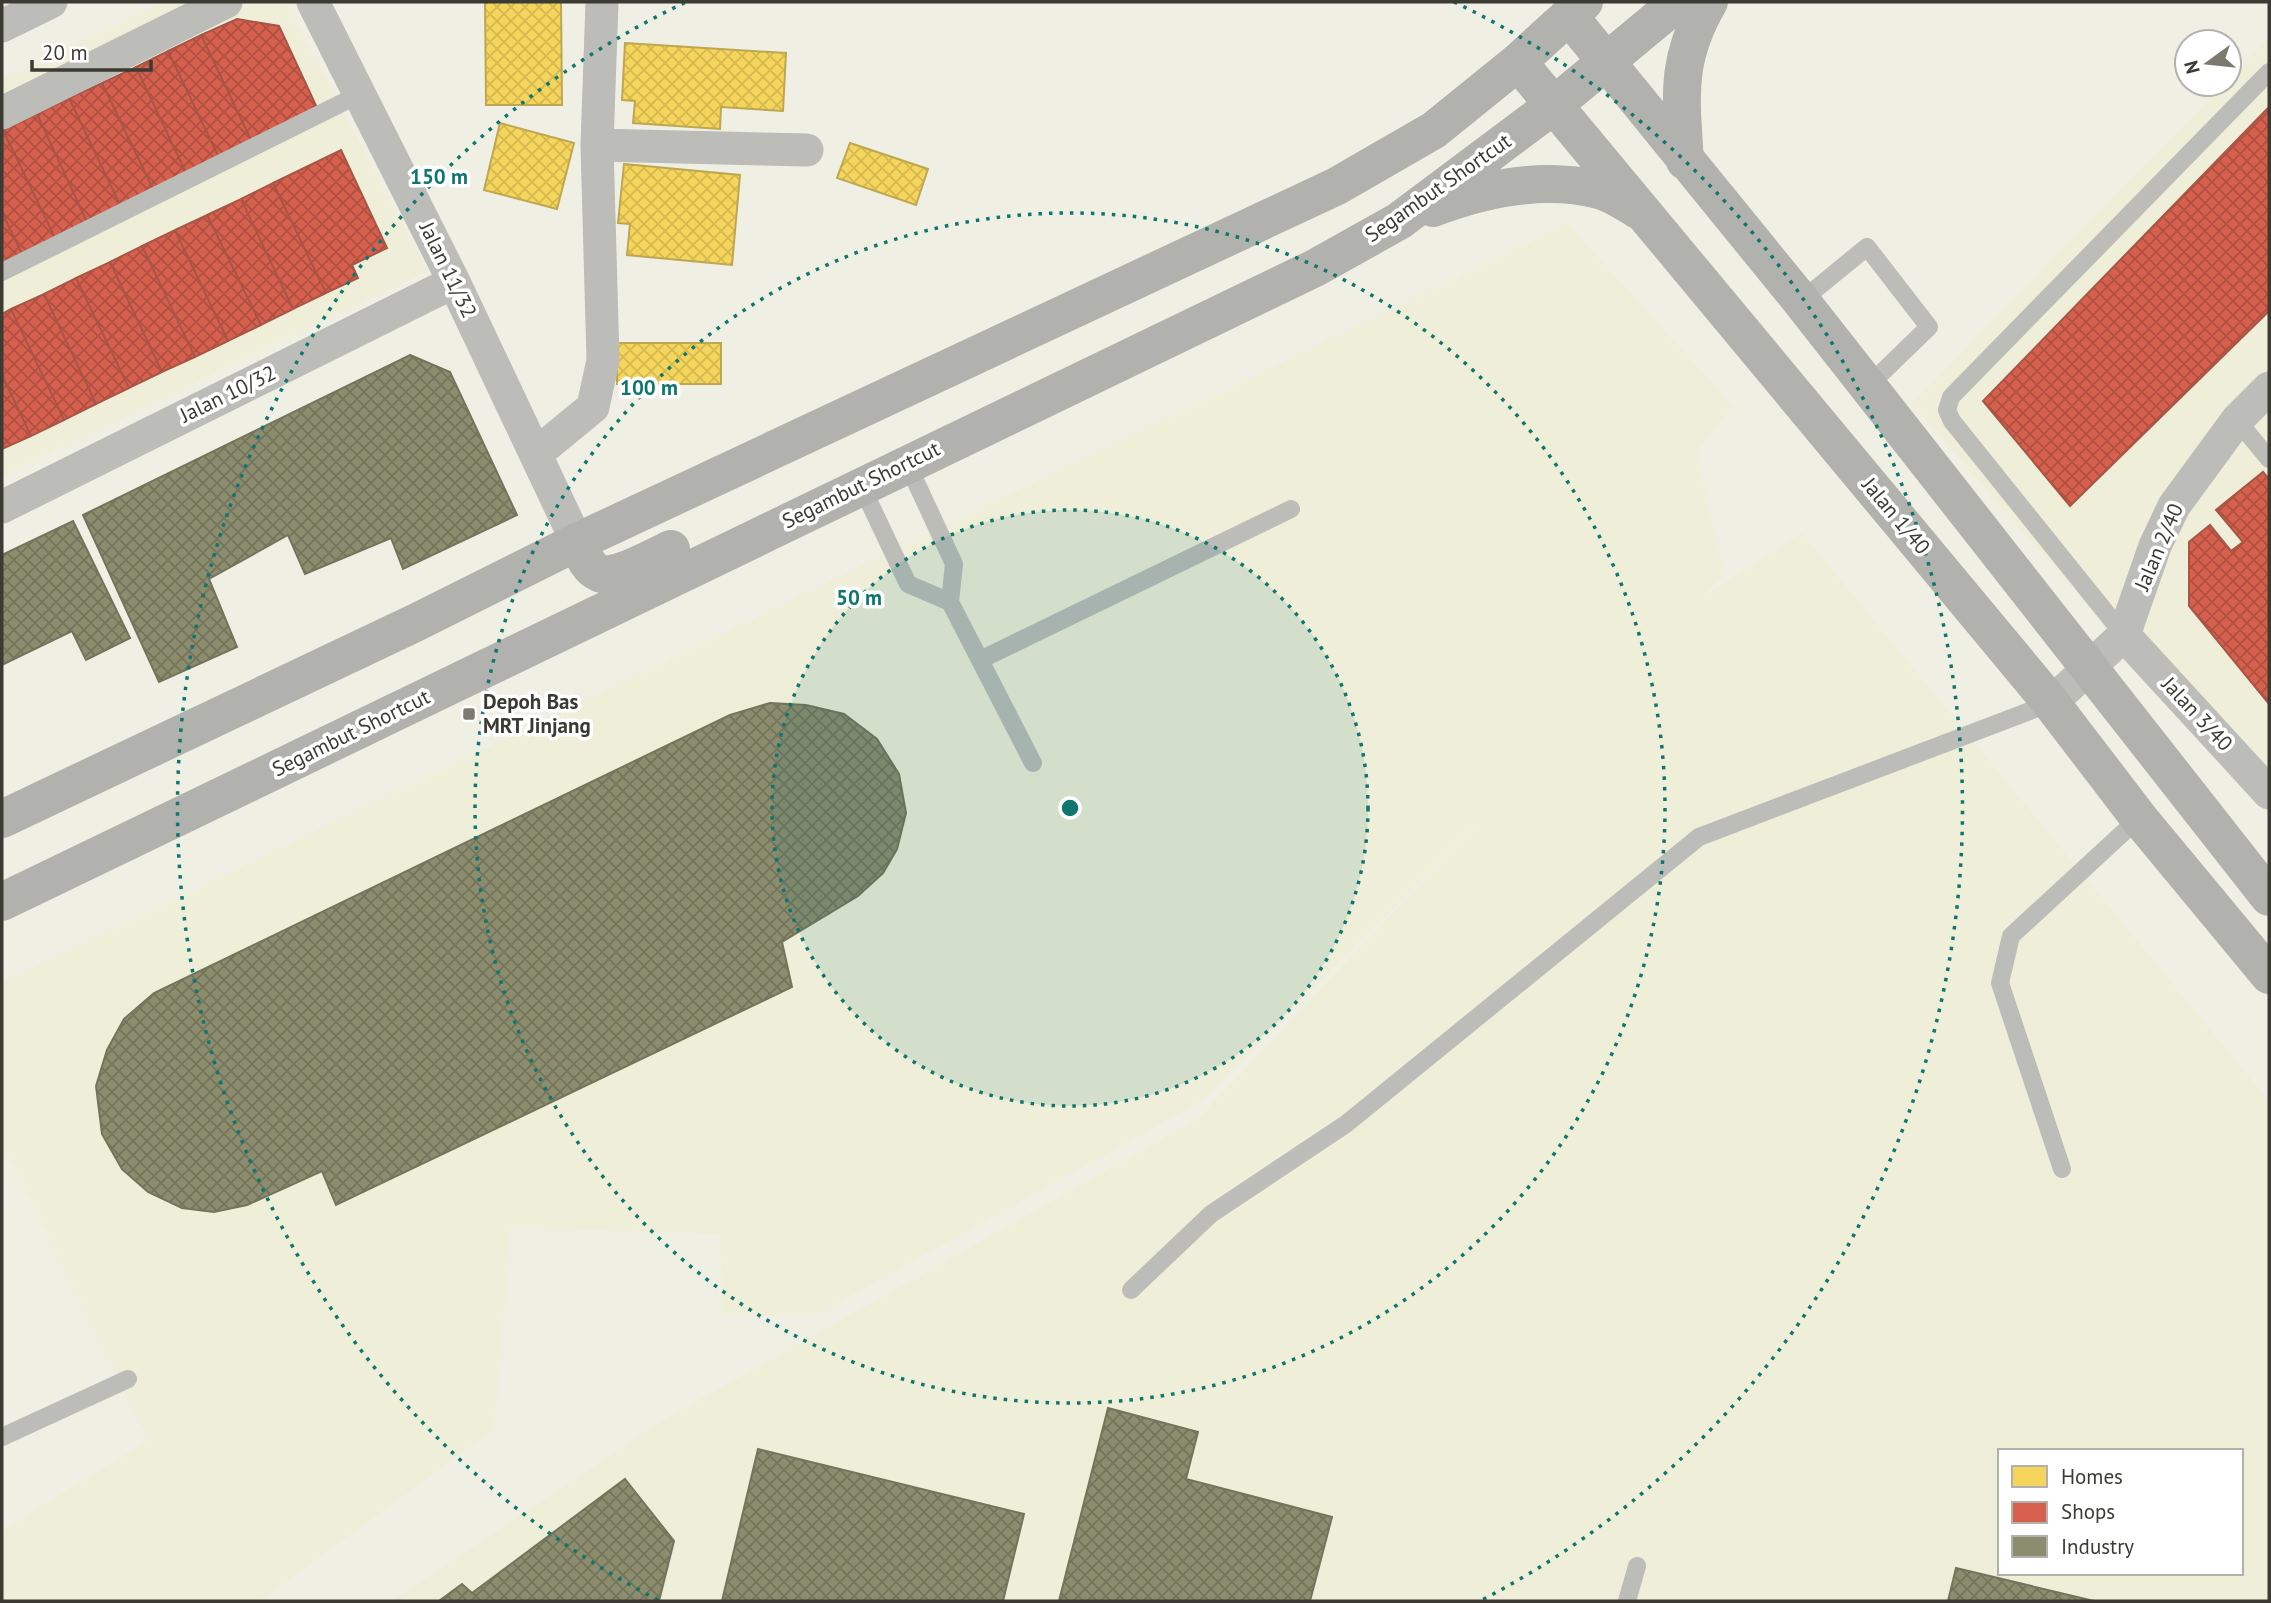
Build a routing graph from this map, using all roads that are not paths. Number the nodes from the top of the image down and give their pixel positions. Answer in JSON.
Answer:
{"nodes":[{"id":1,"x":51,"y":2,"type":"edge"},
{"id":2,"x":226,"y":2,"type":"edge"},
{"id":3,"x":313,"y":2,"type":"edge"},
{"id":4,"x":603,"y":2,"type":"edge"},
{"id":5,"x":1678,"y":2,"type":"edge"},
{"id":6,"x":1709,"y":2,"type":"edge"},
{"id":7,"x":1576,"y":9,"type":"edge"},
{"id":8,"x":2,"y":26,"type":"edge"},
{"id":9,"x":1518,"y":62,"type":"junction"},
{"id":10,"x":1606,"y":63,"type":"junction"},
{"id":11,"x":2269,"y":72,"type":"edge"},
{"id":12,"x":360,"y":94,"type":"junction"},
{"id":13,"x":1554,"y":105,"type":"junction"},
{"id":14,"x":2,"y":113,"type":"edge"},
{"id":15,"x":597,"y":145,"type":"junction"},
{"id":16,"x":807,"y":150,"type":"dead end"},
{"id":17,"x":1685,"y":161,"type":"junction"},
{"id":18,"x":1646,"y":214,"type":"junction"},
{"id":19,"x":1399,"y":221,"type":"junction"},
{"id":20,"x":2,"y":272,"type":"edge"},
{"id":21,"x":454,"y":282,"type":"junction"},
{"id":22,"x":1801,"y":301,"type":"junction"},
{"id":23,"x":1867,"y":387,"type":"junction"},
{"id":24,"x":2269,"y":388,"type":"edge"},
{"id":25,"x":2236,"y":421,"type":"junction"},
{"id":26,"x":537,"y":453,"type":"junction"},
{"id":27,"x":2269,"y":460,"type":"edge"},
{"id":28,"x":907,"y":463,"type":"junction"},
{"id":29,"x":853,"y":489,"type":"junction"},
{"id":30,"x":2,"y":507,"type":"edge"},
{"id":31,"x":1291,"y":509,"type":"dead end"},
{"id":32,"x":577,"y":542,"type":"junction"},
{"id":33,"x":950,"y":602,"type":"junction"},
{"id":34,"x":2124,"y":635,"type":"junction"},
{"id":35,"x":980,"y":660,"type":"junction"},
{"id":36,"x":2090,"y":669,"type":"junction"},
{"id":37,"x":2051,"y":703,"type":"junction"},
{"id":38,"x":1033,"y":763,"type":"dead end"},
{"id":39,"x":2269,"y":793,"type":"edge"},
{"id":40,"x":2139,"y":818,"type":"junction"},
{"id":41,"x":2,"y":819,"type":"edge"},
{"id":42,"x":2269,"y":897,"type":"edge"},
{"id":43,"x":2,"y":902,"type":"edge"},
{"id":44,"x":2269,"y":975,"type":"edge"},
{"id":45,"x":2062,"y":1169,"type":"dead end"},
{"id":46,"x":1130,"y":1290,"type":"dead end"},
{"id":47,"x":128,"y":1379,"type":"dead end"},
{"id":48,"x":2,"y":1437,"type":"edge"},
{"id":49,"x":1637,"y":1566,"type":"dead end"},
{"id":50,"x":1627,"y":1601,"type":"edge"}],
"edges":[{"from":1,"to":8,"type":"street"},
{"from":2,"to":14,"type":"street"},
{"from":3,"to":12,"type":"street","name":"Jalan 11/32"},
{"from":4,"to":15,"type":"street"},
{"from":5,"to":10,"type":"main road","name":"Segambut Shortcut"},
{"from":6,"to":17,"type":"main road"},
{"from":7,"to":9,"type":"main road"},
{"from":7,"to":10,"type":"main road"},
{"from":9,"to":13,"type":"main road","name":"Jalan 1/40"},
{"from":9,"to":32,"type":"main road"},
{"from":10,"to":13,"type":"main road","name":"Segambut Shortcut"},
{"from":10,"to":17,"type":"main road"},
{"from":11,"to":34,"type":"lane"},
{"from":12,"to":20,"type":"lane"},
{"from":12,"to":21,"type":"street","name":"Jalan 11/32"},
{"from":13,"to":18,"type":"main road","name":"Jalan 1/40"},
{"from":13,"to":19,"type":"main road","name":"Segambut Shortcut"},
{"from":15,"to":16,"type":"street"},
{"from":15,"to":26,"type":"street"},
{"from":17,"to":22,"type":"main road"},
{"from":18,"to":19,"type":"main road"},
{"from":18,"to":37,"type":"main road","name":"Jalan 1/40"},
{"from":19,"to":28,"type":"main road","name":"Segambut Shortcut"},
{"from":21,"to":26,"type":"street","name":"Jalan 11/32"},
{"from":21,"to":30,"type":"street","name":"Jalan 10/32"},
{"from":22,"to":23,"type":"main road"},
{"from":22,"to":23,"type":"lane"},
{"from":23,"to":36,"type":"main road"},
{"from":24,"to":25,"type":"street","name":"Jalan 2/40"},
{"from":25,"to":27,"type":"lane"},
{"from":25,"to":34,"type":"street","name":"Jalan 2/40"},
{"from":26,"to":32,"type":"street","name":"Jalan 11/32"},
{"from":28,"to":29,"type":"main road","name":"Segambut Shortcut"},
{"from":28,"to":33,"type":"lane"},
{"from":29,"to":32,"type":"main road"},
{"from":29,"to":33,"type":"lane"},
{"from":29,"to":43,"type":"main road","name":"Segambut Shortcut"},
{"from":31,"to":35,"type":"lane"},
{"from":32,"to":41,"type":"main road"},
{"from":33,"to":35,"type":"lane"},
{"from":34,"to":36,"type":"street","name":"Jalan 2/40"},
{"from":34,"to":39,"type":"street","name":"Jalan 3/40"},
{"from":35,"to":38,"type":"lane"},
{"from":36,"to":37,"type":"street","name":"Jalan 2/40"},
{"from":36,"to":42,"type":"main road"},
{"from":37,"to":40,"type":"main road","name":"Jalan 1/40"},
{"from":37,"to":46,"type":"lane"},
{"from":40,"to":44,"type":"main road","name":"Jalan 1/40"},
{"from":40,"to":45,"type":"lane"},
{"from":47,"to":48,"type":"lane"},
{"from":49,"to":50,"type":"lane"}]}
